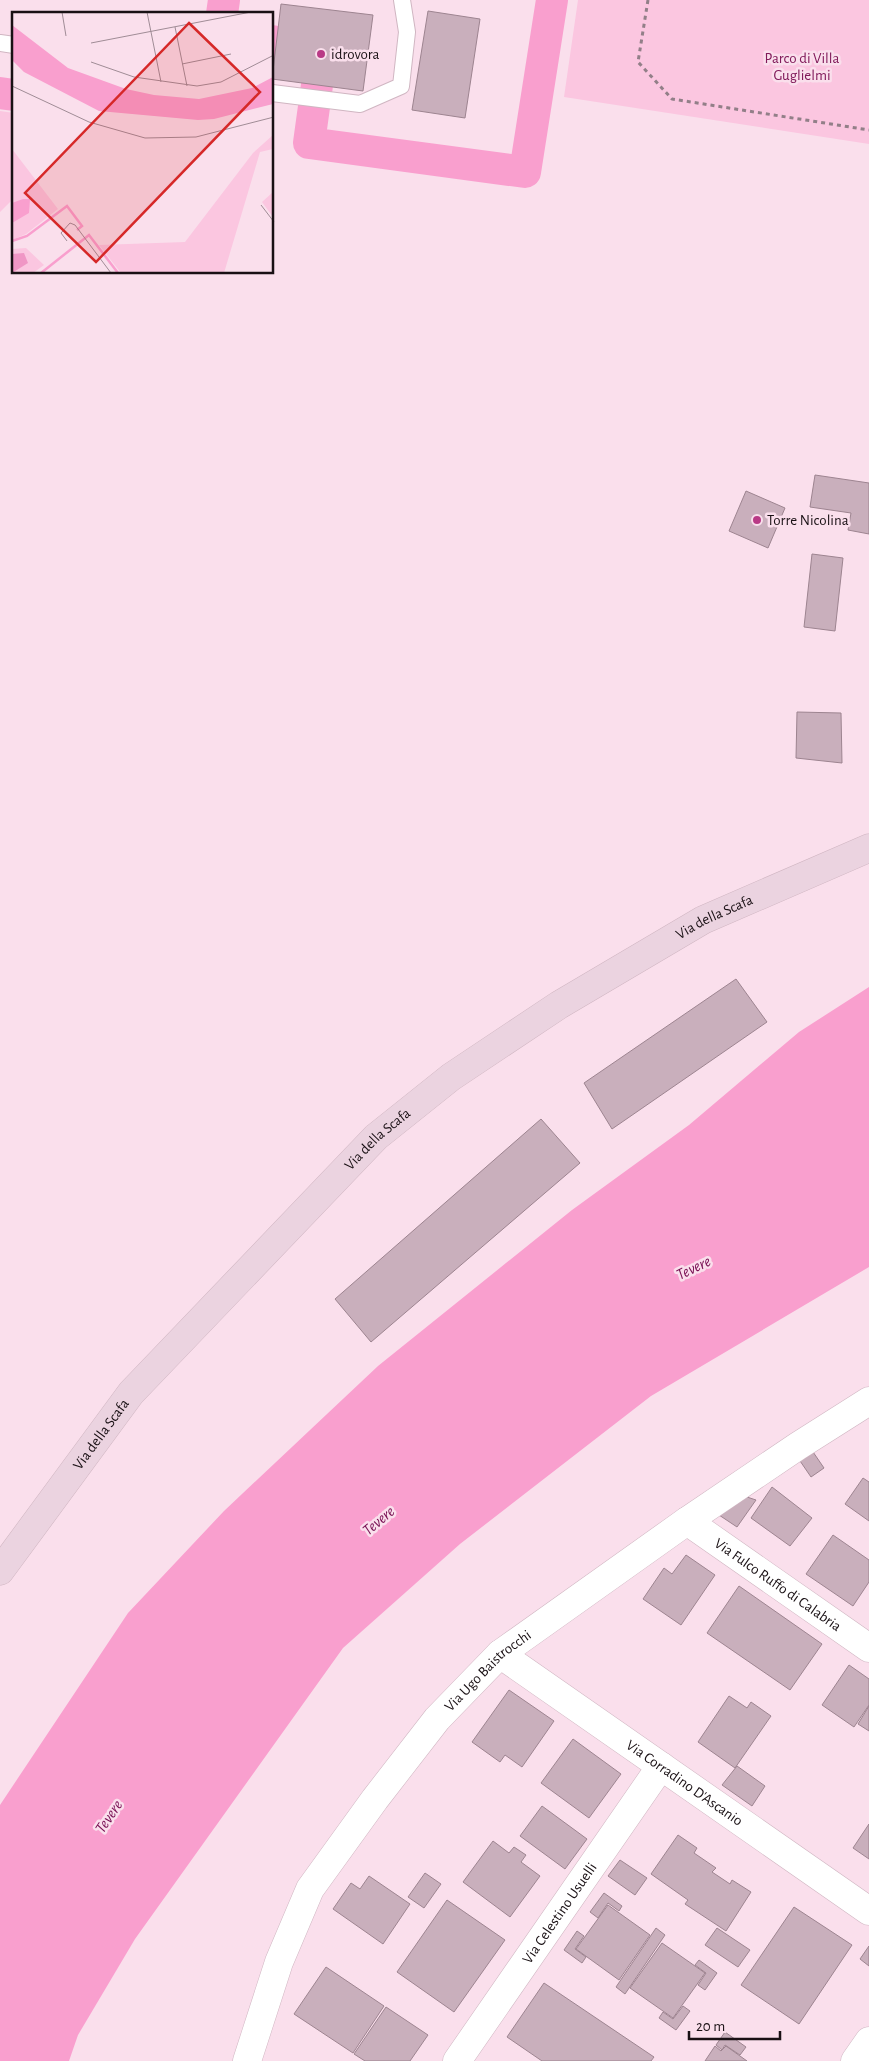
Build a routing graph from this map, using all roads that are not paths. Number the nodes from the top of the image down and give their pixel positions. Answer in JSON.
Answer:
{"nodes":[{"id":1,"x":402,"y":0,"type":"edge"},
{"id":2,"x":280,"y":94,"type":"edge"},
{"id":3,"x":869,"y":848,"type":"edge"},
{"id":4,"x":869,"y":1401,"type":"edge"},
{"id":5,"x":687,"y":1521,"type":"junction"},
{"id":6,"x":0,"y":1571,"type":"edge"},
{"id":7,"x":869,"y":1648,"type":"edge"},
{"id":8,"x":500,"y":1654,"type":"junction"},
{"id":9,"x":661,"y":1766,"type":"junction"},
{"id":10,"x":869,"y":1911,"type":"edge"},
{"id":11,"x":869,"y":2041,"type":"edge"},
{"id":12,"x":247,"y":2061,"type":"edge"},
{"id":13,"x":457,"y":2061,"type":"edge"},
{"id":14,"x":855,"y":2061,"type":"edge"}],
"edges":[{"from":1,"to":2,"type":"lane"},
{"from":3,"to":6,"type":"street","name":"Via della Scafa"},
{"from":4,"to":5,"type":"street","name":"Via Ugo Baistrocchi"},
{"from":5,"to":7,"type":"street","name":"Via Fulco Ruffo di Calabria"},
{"from":5,"to":8,"type":"street","name":"Via Ugo Baistrocchi"},
{"from":8,"to":9,"type":"street","name":"Via Corradino D'Ascanio"},
{"from":8,"to":12,"type":"street","name":"Via Ugo Baistrocchi"},
{"from":9,"to":10,"type":"street","name":"Via Corradino D'Ascanio"},
{"from":9,"to":13,"type":"street","name":"Via Celestino Usuelli"},
{"from":11,"to":14,"type":"street"}]}
